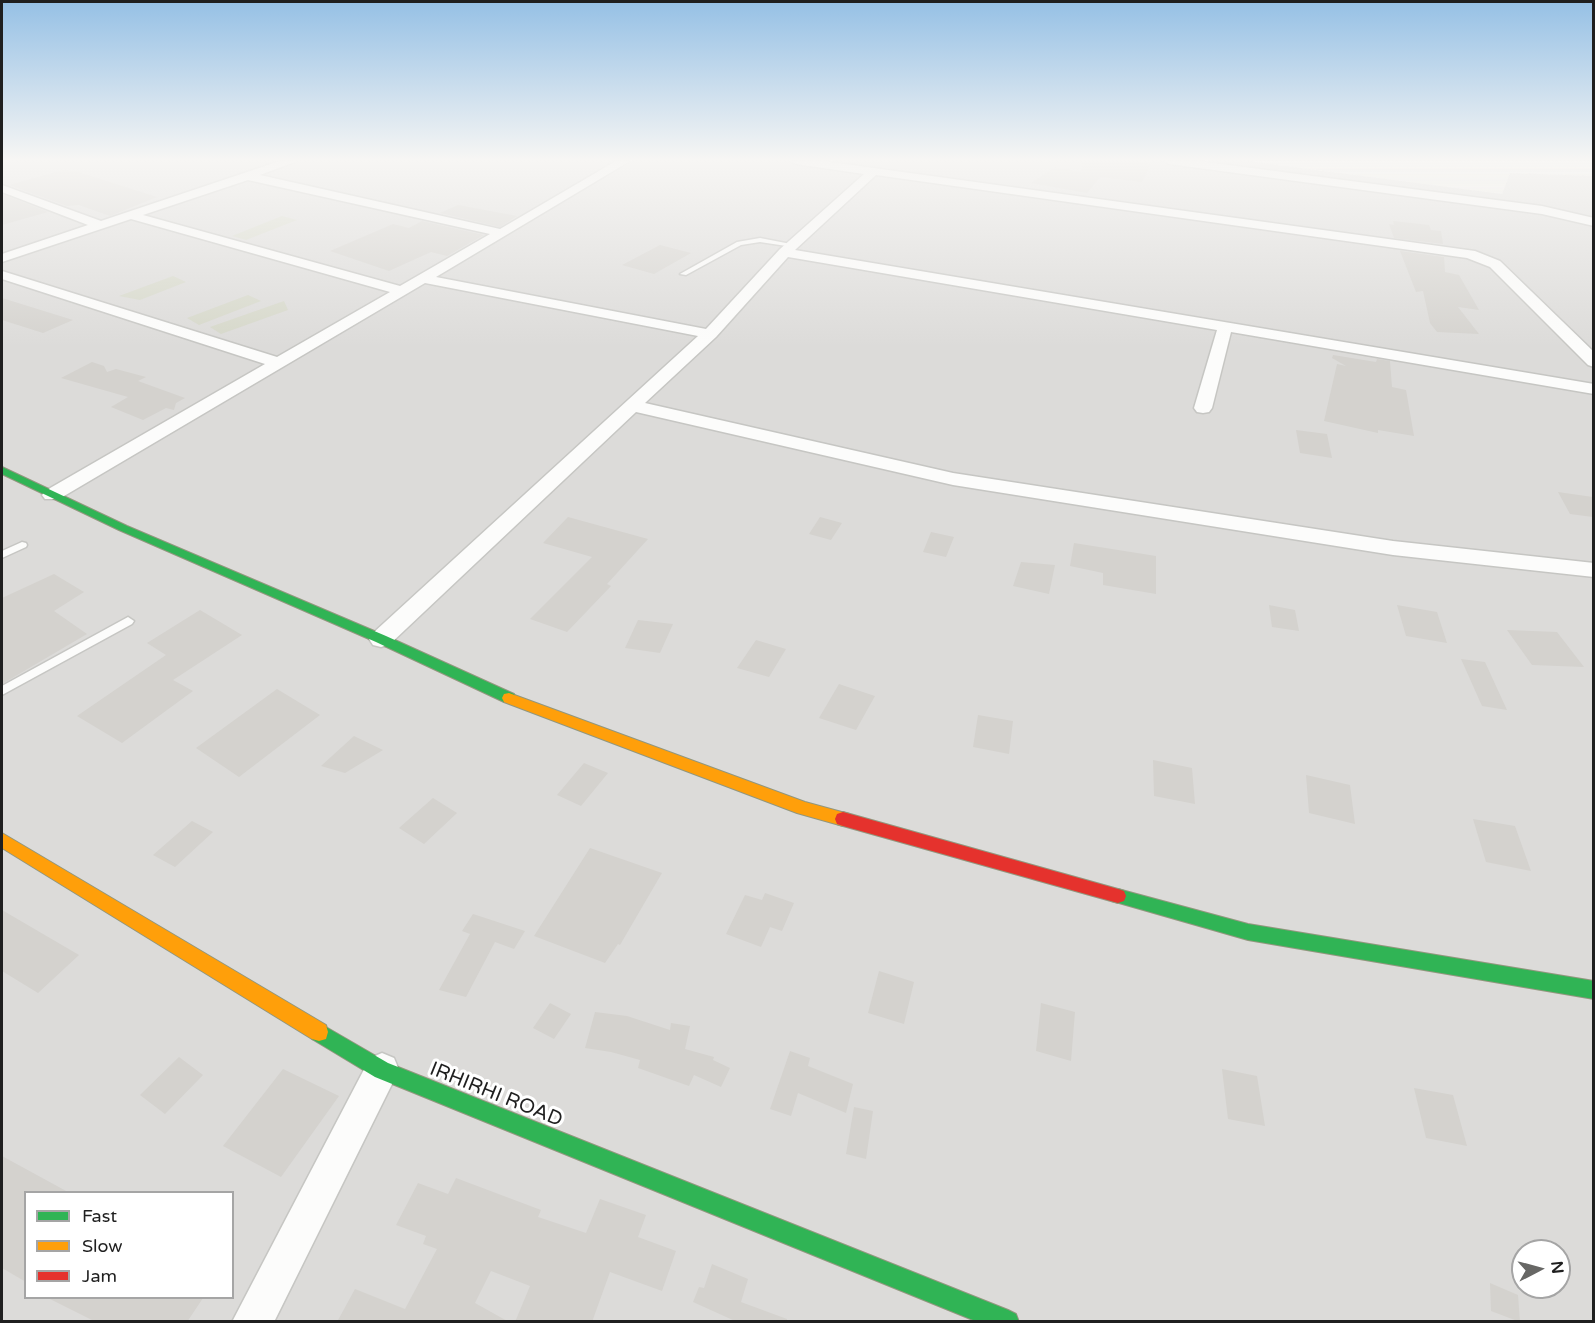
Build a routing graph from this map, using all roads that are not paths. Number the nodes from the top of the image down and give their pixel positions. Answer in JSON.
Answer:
{"nodes":[{"id":1,"x":94,"y":223,"type":"edge"},
{"id":2,"x":107,"y":223,"type":"edge"},
{"id":3,"x":158,"y":223,"type":"edge"},
{"id":4,"x":456,"y":223,"type":"edge"},
{"id":5,"x":520,"y":223,"type":"edge"},
{"id":6,"x":817,"y":223,"type":"edge"},
{"id":7,"x":1242,"y":223,"type":"edge"},
{"id":8,"x":100,"y":225,"type":"junction"},
{"id":9,"x":502,"y":233,"type":"junction"},
{"id":10,"x":789,"y":248,"type":"junction"},
{"id":11,"x":2,"y":258,"type":"edge"},
{"id":12,"x":684,"y":274,"type":"dead end"},
{"id":13,"x":2,"y":275,"type":"edge"},
{"id":14,"x":424,"y":279,"type":"junction"},
{"id":15,"x":402,"y":291,"type":"junction"},
{"id":16,"x":1225,"y":327,"type":"junction"},
{"id":17,"x":710,"y":334,"type":"junction"},
{"id":18,"x":1593,"y":362,"type":"edge"},
{"id":19,"x":280,"y":363,"type":"junction"},
{"id":20,"x":1593,"y":389,"type":"edge"},
{"id":21,"x":634,"y":405,"type":"junction"},
{"id":22,"x":1203,"y":408,"type":"dead end"},
{"id":23,"x":2,"y":470,"type":"edge"},
{"id":24,"x":52,"y":495,"type":"junction"},
{"id":25,"x":22,"y":545,"type":"dead end"},
{"id":26,"x":2,"y":555,"type":"edge"},
{"id":27,"x":1593,"y":570,"type":"edge"},
{"id":28,"x":128,"y":621,"type":"dead end"},
{"id":29,"x":381,"y":639,"type":"junction"},
{"id":30,"x":2,"y":692,"type":"edge"},
{"id":31,"x":2,"y":840,"type":"edge"},
{"id":32,"x":1593,"y":990,"type":"edge"},
{"id":33,"x":382,"y":1070,"type":"junction"},
{"id":34,"x":252,"y":1322,"type":"edge"},
{"id":35,"x":1008,"y":1322,"type":"edge"}],
"edges":[{"from":1,"to":8,"type":"street"},
{"from":2,"to":8,"type":"street"},
{"from":3,"to":15,"type":"street"},
{"from":4,"to":9,"type":"street"},
{"from":5,"to":9,"type":"street"},
{"from":6,"to":10,"type":"street"},
{"from":7,"to":18,"type":"street"},
{"from":8,"to":11,"type":"street"},
{"from":9,"to":14,"type":"street"},
{"from":10,"to":12,"type":"lane"},
{"from":10,"to":16,"type":"street"},
{"from":10,"to":17,"type":"street"},
{"from":13,"to":19,"type":"street"},
{"from":14,"to":15,"type":"street"},
{"from":14,"to":17,"type":"street"},
{"from":15,"to":19,"type":"street"},
{"from":16,"to":20,"type":"street"},
{"from":16,"to":22,"type":"street"},
{"from":17,"to":21,"type":"street"},
{"from":19,"to":24,"type":"street"},
{"from":21,"to":27,"type":"street"},
{"from":21,"to":29,"type":"street"},
{"from":23,"to":24,"type":"street"},
{"from":24,"to":29,"type":"street"},
{"from":25,"to":26,"type":"lane"},
{"from":28,"to":30,"type":"lane"},
{"from":29,"to":32,"type":"street"},
{"from":31,"to":33,"type":"street","name":"IRHIRHI ROAD"},
{"from":33,"to":34,"type":"street"},
{"from":33,"to":35,"type":"street","name":"IRHIRHI ROAD"}]}
